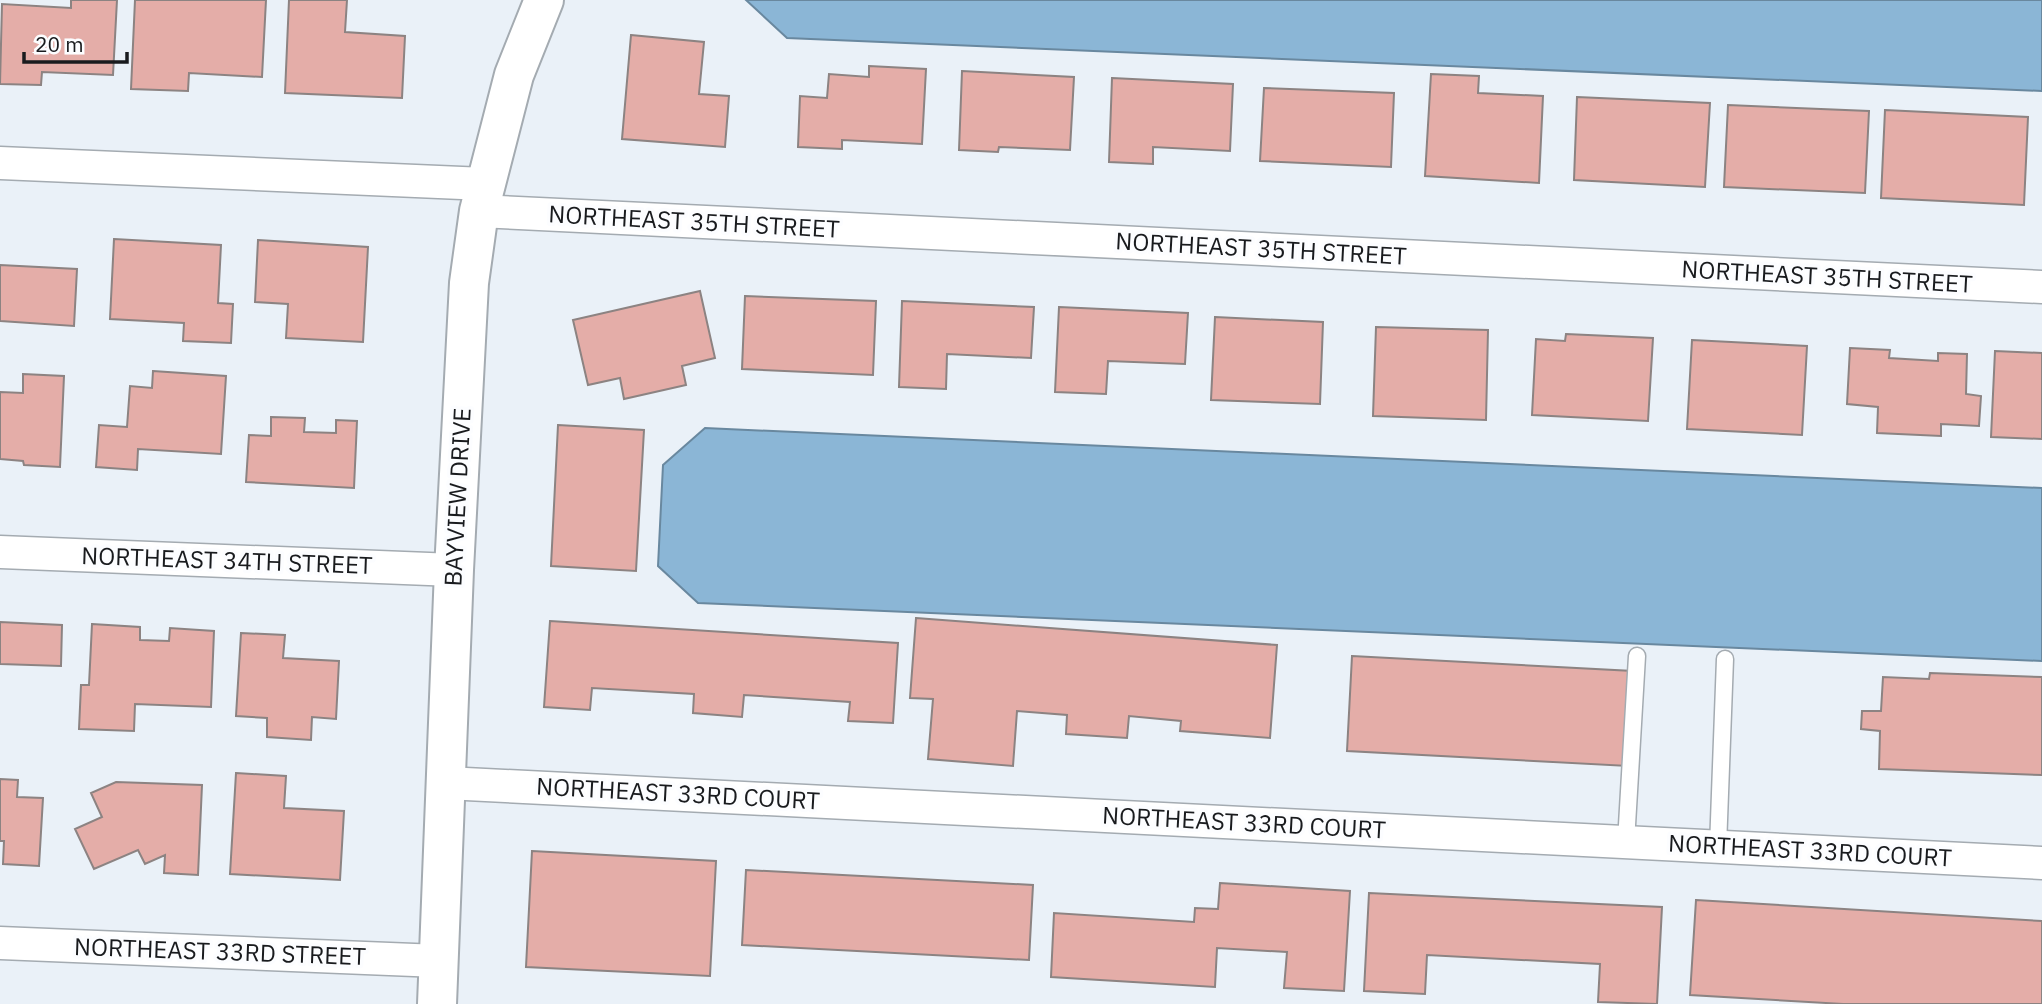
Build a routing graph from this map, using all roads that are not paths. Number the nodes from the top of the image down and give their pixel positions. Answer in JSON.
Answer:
{"nodes":[{"id":1,"x":544,"y":0,"type":"edge"},
{"id":2,"x":0,"y":163,"type":"edge"},
{"id":3,"x":482,"y":197,"type":"junction"},
{"id":4,"x":2042,"y":287,"type":"edge"},
{"id":5,"x":0,"y":552,"type":"edge"},
{"id":6,"x":454,"y":570,"type":"junction"},
{"id":7,"x":1637,"y":656,"type":"dead end"},
{"id":8,"x":1725,"y":659,"type":"dead end"},
{"id":9,"x":446,"y":783,"type":"junction"},
{"id":10,"x":1626,"y":842,"type":"junction"},
{"id":11,"x":1718,"y":846,"type":"junction"},
{"id":12,"x":2042,"y":863,"type":"edge"},
{"id":13,"x":0,"y":943,"type":"edge"},
{"id":14,"x":439,"y":961,"type":"junction"},
{"id":15,"x":437,"y":1004,"type":"edge"}],
"edges":[{"from":1,"to":3,"type":"street","name":"BAYVIEW DRIVE"},
{"from":2,"to":3,"type":"street","name":"NORTHEAST 35TH STREET"},
{"from":3,"to":4,"type":"street","name":"NORTHEAST 35TH STREET"},
{"from":3,"to":6,"type":"street","name":"BAYVIEW DRIVE"},
{"from":5,"to":6,"type":"street","name":"NORTHEAST 34TH STREET"},
{"from":6,"to":9,"type":"street","name":"BAYVIEW DRIVE"},
{"from":7,"to":10,"type":"lane"},
{"from":8,"to":11,"type":"lane"},
{"from":9,"to":10,"type":"street","name":"NORTHEAST 33RD COURT"},
{"from":9,"to":14,"type":"street","name":"BAYVIEW DRIVE"},
{"from":10,"to":11,"type":"street","name":"NORTHEAST 33RD COURT"},
{"from":11,"to":12,"type":"street","name":"NORTHEAST 33RD COURT"},
{"from":13,"to":14,"type":"street","name":"NORTHEAST 33RD STREET"},
{"from":14,"to":15,"type":"street","name":"BAYVIEW DRIVE"}]}
